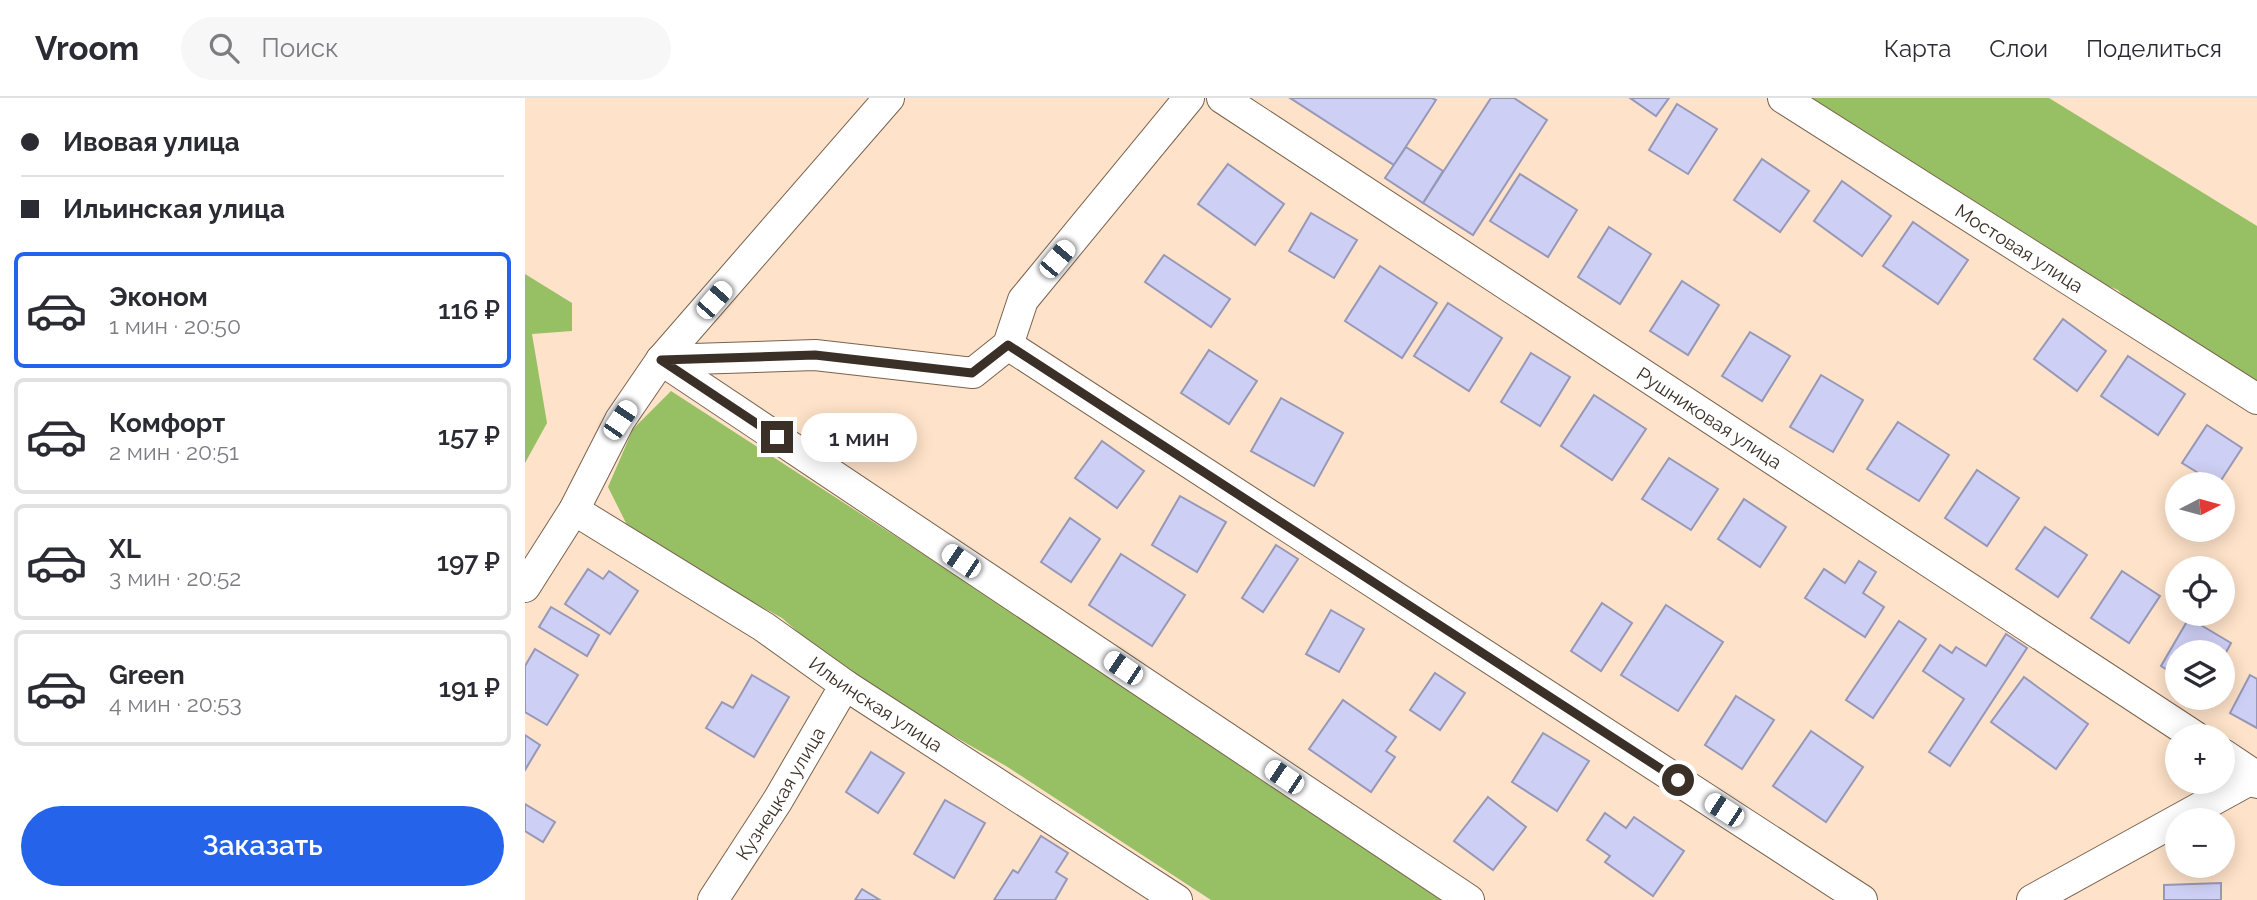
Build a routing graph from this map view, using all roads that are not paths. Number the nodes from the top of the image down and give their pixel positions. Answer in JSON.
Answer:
{"nodes":[{"id":1,"x":889,"y":98,"type":"edge"},
{"id":2,"x":1189,"y":98,"type":"edge"},
{"id":3,"x":1222,"y":98,"type":"edge"},
{"id":4,"x":1783,"y":98,"type":"edge"},
{"id":5,"x":1008,"y":345,"type":"junction"},
{"id":6,"x":661,"y":360,"type":"junction"},
{"id":7,"x":2257,"y":399,"type":"edge"},
{"id":8,"x":574,"y":509,"type":"junction"},
{"id":9,"x":525,"y":587,"type":"edge"},
{"id":10,"x":845,"y":685,"type":"junction"},
{"id":11,"x":2176,"y":724,"type":"edge"},
{"id":12,"x":2235,"y":762,"type":"edge"},
{"id":13,"x":2257,"y":776,"type":"edge"},
{"id":14,"x":2257,"y":783,"type":"edge"},
{"id":15,"x":713,"y":900,"type":"edge"},
{"id":16,"x":1177,"y":900,"type":"edge"},
{"id":17,"x":1469,"y":900,"type":"edge"},
{"id":18,"x":1862,"y":900,"type":"edge"},
{"id":19,"x":2032,"y":900,"type":"edge"}],
"edges":[{"from":1,"to":6,"type":"street"},
{"from":2,"to":5,"type":"street"},
{"from":3,"to":11,"type":"street","name":"Рушниковая улица"},
{"from":4,"to":7,"type":"street","name":"Мостовая улица"},
{"from":5,"to":6,"type":"street"},
{"from":5,"to":18,"type":"street"},
{"from":6,"to":8,"type":"street"},
{"from":6,"to":17,"type":"street"},
{"from":8,"to":9,"type":"street"},
{"from":8,"to":10,"type":"street","name":"Ильинская улица"},
{"from":10,"to":15,"type":"street","name":"Кузнецкая улица"},
{"from":10,"to":16,"type":"street","name":"Ильинская улица"},
{"from":12,"to":13,"type":"street"},
{"from":13,"to":14,"type":"street"},
{"from":13,"to":19,"type":"street"}]}
